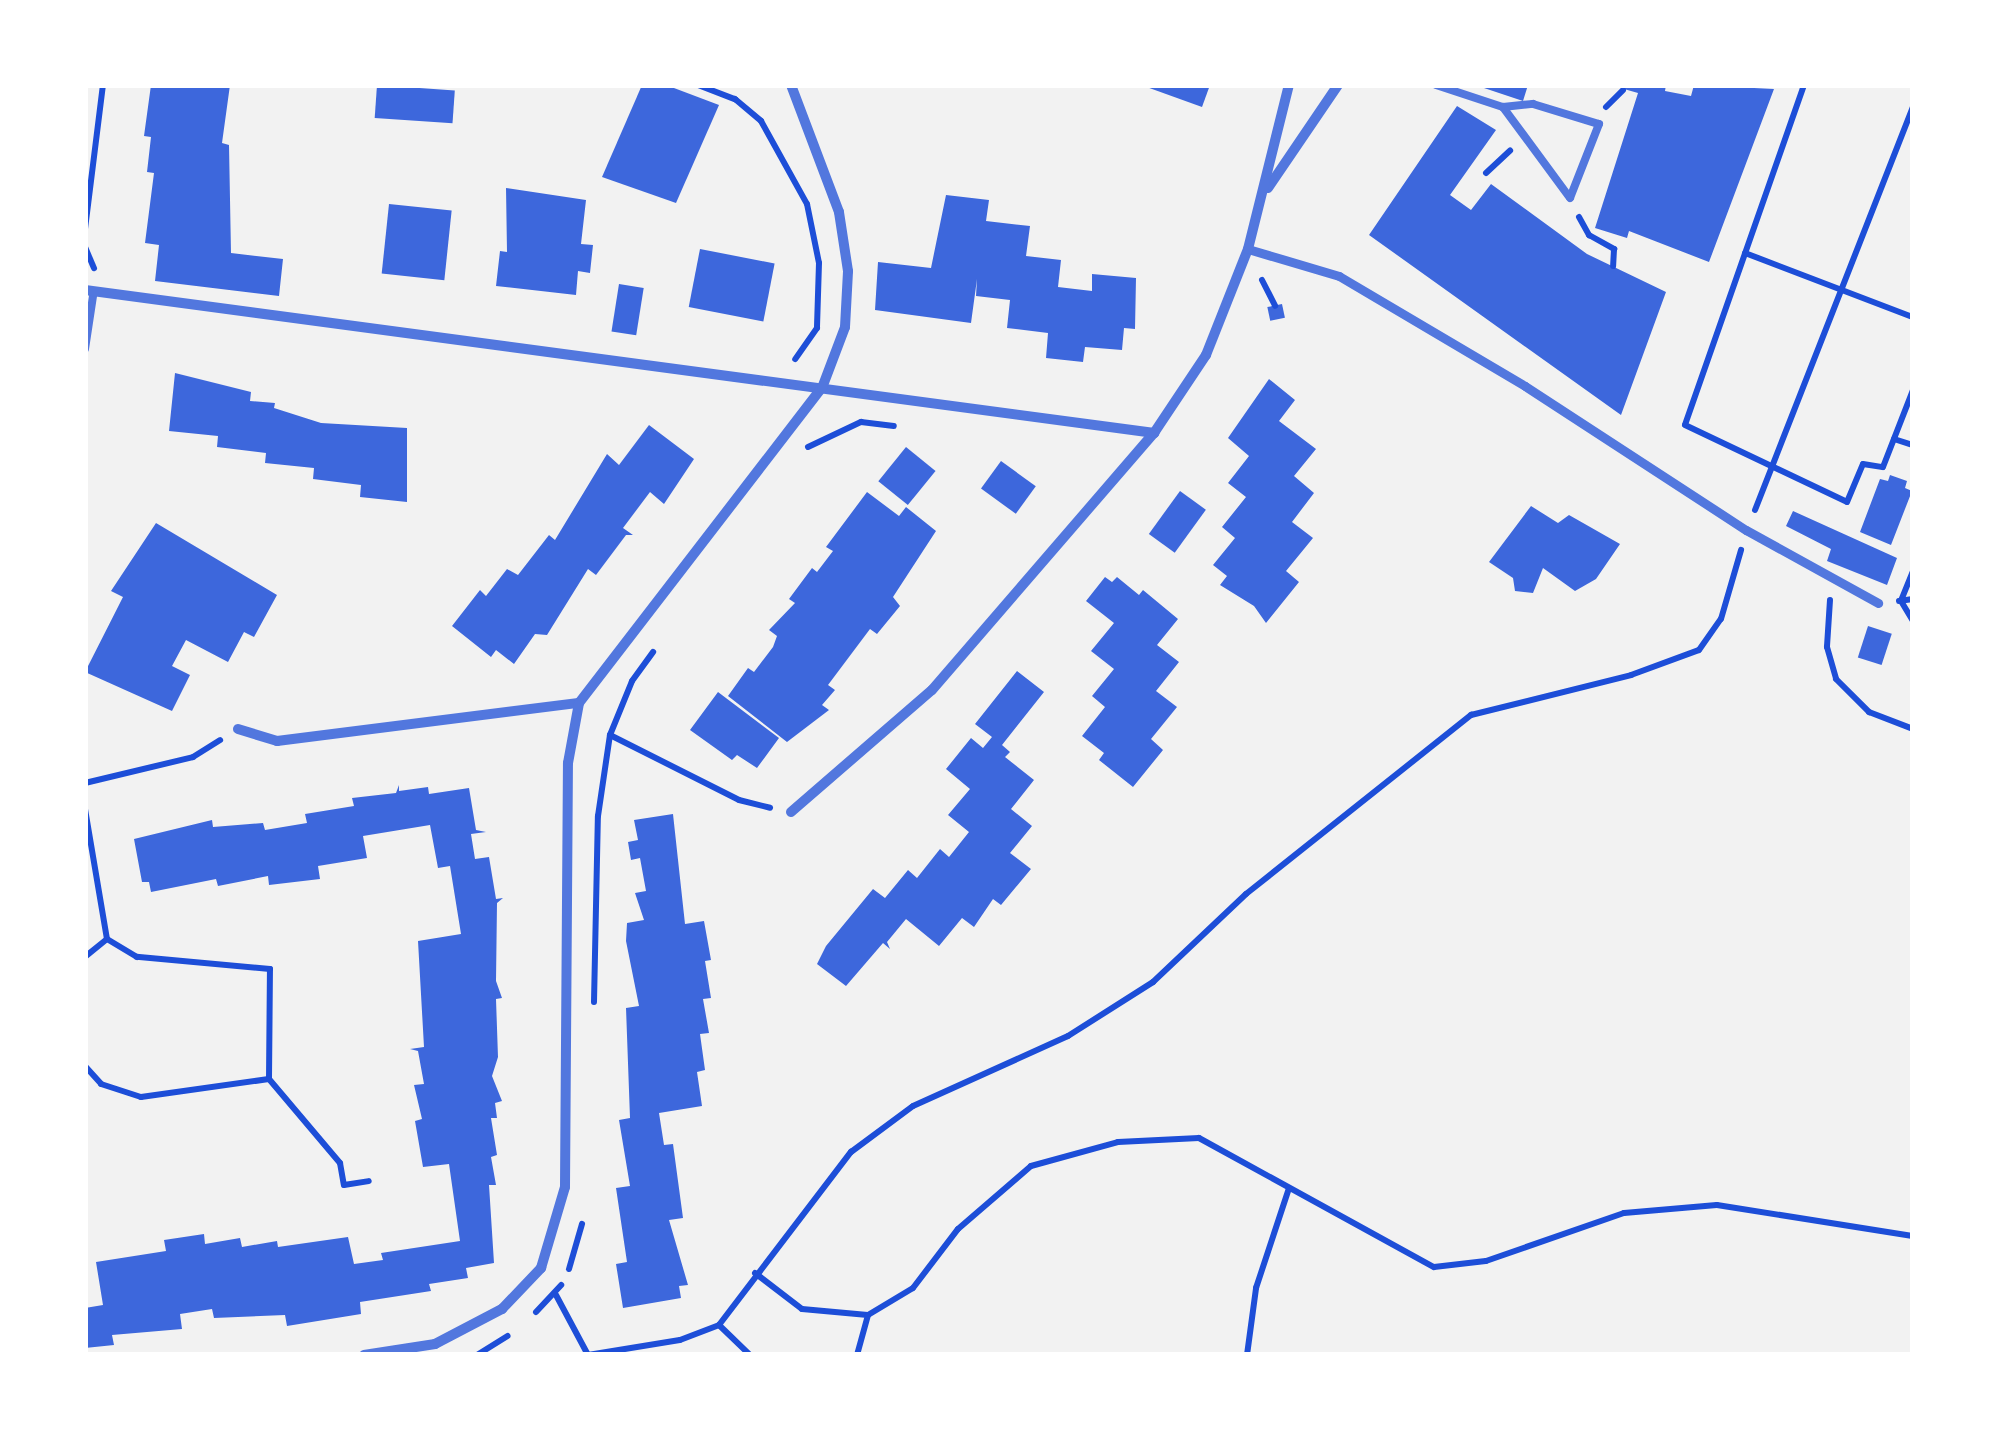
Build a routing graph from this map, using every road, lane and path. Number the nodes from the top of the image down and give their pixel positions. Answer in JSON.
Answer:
{"nodes":[{"id":1,"x":103,"y":85,"type":"edge"},
{"id":2,"x":698,"y":85,"type":"edge"},
{"id":3,"x":791,"y":85,"type":"edge"},
{"id":4,"x":1289,"y":85,"type":"edge"},
{"id":5,"x":1338,"y":85,"type":"edge"},
{"id":6,"x":1436,"y":85,"type":"edge"},
{"id":7,"x":1804,"y":85,"type":"edge"},
{"id":8,"x":1913,"y":106,"type":"edge"},
{"id":9,"x":1503,"y":107,"type":"junction"},
{"id":10,"x":1264,"y":193,"type":"junction"},
{"id":11,"x":1570,"y":198,"type":"junction"},
{"id":12,"x":85,"y":229,"type":"edge"},
{"id":13,"x":85,"y":247,"type":"edge"},
{"id":14,"x":1248,"y":249,"type":"junction"},
{"id":15,"x":1745,"y":253,"type":"junction"},
{"id":16,"x":1613,"y":266,"type":"dead end"},
{"id":17,"x":100,"y":278,"type":"dead end"},
{"id":18,"x":1843,"y":288,"type":"junction"},
{"id":19,"x":89,"y":293,"type":"edge"},
{"id":20,"x":1913,"y":316,"type":"edge"},
{"id":21,"x":85,"y":350,"type":"edge"},
{"id":22,"x":781,"y":361,"type":"dead end"},
{"id":23,"x":822,"y":388,"type":"junction"},
{"id":24,"x":1913,"y":390,"type":"edge"},
{"id":25,"x":900,"y":426,"type":"dead end"},
{"id":26,"x":1154,"y":432,"type":"junction"},
{"id":27,"x":1894,"y":439,"type":"junction"},
{"id":28,"x":1913,"y":445,"type":"edge"},
{"id":29,"x":802,"y":452,"type":"dead end"},
{"id":30,"x":1775,"y":466,"type":"junction"},
{"id":31,"x":1746,"y":530,"type":"junction"},
{"id":32,"x":1913,"y":571,"type":"edge"},
{"id":33,"x":1832,"y":579,"type":"junction"},
{"id":34,"x":1878,"y":603,"type":"dead end"},
{"id":35,"x":1913,"y":621,"type":"edge"},
{"id":36,"x":666,"y":635,"type":"dead end"},
{"id":37,"x":579,"y":703,"type":"junction"},
{"id":38,"x":238,"y":729,"type":"joint"},
{"id":39,"x":1913,"y":729,"type":"edge"},
{"id":40,"x":610,"y":735,"type":"junction"},
{"id":41,"x":85,"y":783,"type":"edge"},
{"id":42,"x":85,"y":809,"type":"edge"},
{"id":43,"x":791,"y":812,"type":"joint"},
{"id":44,"x":107,"y":940,"type":"junction"},
{"id":45,"x":85,"y":956,"type":"edge"},
{"id":46,"x":593,"y":1018,"type":"dead end"},
{"id":47,"x":85,"y":1066,"type":"edge"},
{"id":48,"x":269,"y":1078,"type":"junction"},
{"id":49,"x":369,"y":1181,"type":"dead end"},
{"id":50,"x":1289,"y":1188,"type":"junction"},
{"id":51,"x":584,"y":1206,"type":"dead end"},
{"id":52,"x":1913,"y":1236,"type":"edge"},
{"id":53,"x":541,"y":1268,"type":"junction"},
{"id":54,"x":756,"y":1273,"type":"junction"},
{"id":55,"x":556,"y":1296,"type":"junction"},
{"id":56,"x":868,"y":1315,"type":"junction"},
{"id":57,"x":530,"y":1317,"type":"dead end"},
{"id":58,"x":719,"y":1325,"type":"junction"},
{"id":59,"x":516,"y":1328,"type":"dead end"},
{"id":60,"x":364,"y":1355,"type":"edge"},
{"id":61,"x":477,"y":1355,"type":"edge"},
{"id":62,"x":588,"y":1355,"type":"edge"},
{"id":63,"x":750,"y":1355,"type":"edge"},
{"id":64,"x":857,"y":1355,"type":"edge"},
{"id":65,"x":1246,"y":1355,"type":"edge"}],
"edges":[{"from":1,"to":12,"type":"path"},
{"from":2,"to":22,"type":"path"},
{"from":3,"to":23,"type":"street"},
{"from":4,"to":10,"type":"street"},
{"from":5,"to":10,"type":"street"},
{"from":6,"to":9,"type":"lane"},
{"from":7,"to":15,"type":"path"},
{"from":8,"to":18,"type":"path"},
{"from":9,"to":11,"type":"lane"},
{"from":9,"to":11,"type":"lane"},
{"from":10,"to":14,"type":"street"},
{"from":11,"to":16,"type":"path"},
{"from":13,"to":17,"type":"path"},
{"from":14,"to":26,"type":"street"},
{"from":14,"to":31,"type":"street"},
{"from":15,"to":18,"type":"path"},
{"from":15,"to":30,"type":"path"},
{"from":18,"to":20,"type":"path"},
{"from":18,"to":30,"type":"path"},
{"from":19,"to":21,"type":"lane"},
{"from":19,"to":23,"type":"street"},
{"from":23,"to":26,"type":"street"},
{"from":23,"to":37,"type":"street"},
{"from":24,"to":27,"type":"path"},
{"from":25,"to":29,"type":"path"},
{"from":26,"to":43,"type":"street"},
{"from":27,"to":28,"type":"path"},
{"from":27,"to":30,"type":"path"},
{"from":30,"to":31,"type":"path"},
{"from":31,"to":33,"type":"street"},
{"from":31,"to":54,"type":"path"},
{"from":32,"to":35,"type":"path"},
{"from":33,"to":34,"type":"street"},
{"from":33,"to":39,"type":"path"},
{"from":36,"to":40,"type":"path"},
{"from":37,"to":38,"type":"street"},
{"from":37,"to":53,"type":"street"},
{"from":38,"to":41,"type":"path"},
{"from":40,"to":43,"type":"path"},
{"from":40,"to":46,"type":"path"},
{"from":42,"to":44,"type":"path"},
{"from":44,"to":45,"type":"path"},
{"from":44,"to":48,"type":"path"},
{"from":47,"to":48,"type":"path"},
{"from":48,"to":49,"type":"path"},
{"from":50,"to":52,"type":"path"},
{"from":50,"to":56,"type":"path"},
{"from":50,"to":65,"type":"path"},
{"from":51,"to":55,"type":"path"},
{"from":53,"to":55,"type":"path"},
{"from":53,"to":60,"type":"street"},
{"from":54,"to":56,"type":"path"},
{"from":54,"to":58,"type":"path"},
{"from":55,"to":57,"type":"path"},
{"from":55,"to":62,"type":"path"},
{"from":56,"to":64,"type":"path"},
{"from":58,"to":62,"type":"path"},
{"from":58,"to":63,"type":"path"},
{"from":59,"to":61,"type":"path"}]}
